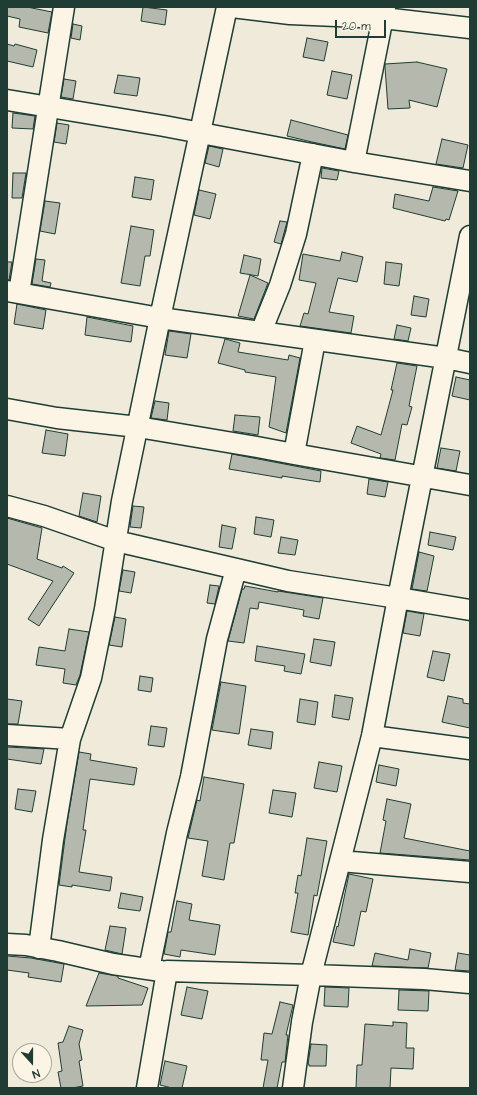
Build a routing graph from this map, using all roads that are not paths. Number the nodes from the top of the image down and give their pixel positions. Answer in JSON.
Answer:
{"nodes":[{"id":1,"x":64,"y":7,"type":"edge"},
{"id":2,"x":227,"y":7,"type":"edge"},
{"id":3,"x":232,"y":7,"type":"edge"},
{"id":4,"x":384,"y":13,"type":"edge"},
{"id":5,"x":470,"y":28,"type":"edge"},
{"id":6,"x":7,"y":100,"type":"edge"},
{"id":7,"x":48,"y":107,"type":"junction"},
{"id":8,"x":200,"y":133,"type":"junction"},
{"id":9,"x":313,"y":154,"type":"junction"},
{"id":10,"x":354,"y":162,"type":"junction"},
{"id":11,"x":470,"y":181,"type":"edge"},
{"id":12,"x":470,"y":236,"type":"edge"},
{"id":13,"x":13,"y":292,"type":"edge"},
{"id":14,"x":160,"y":318,"type":"junction"},
{"id":15,"x":261,"y":332,"type":"junction"},
{"id":16,"x":315,"y":340,"type":"junction"},
{"id":17,"x":446,"y":358,"type":"junction"},
{"id":18,"x":470,"y":363,"type":"edge"},
{"id":19,"x":7,"y":409,"type":"edge"},
{"id":20,"x":138,"y":427,"type":"junction"},
{"id":21,"x":294,"y":454,"type":"junction"},
{"id":22,"x":422,"y":477,"type":"junction"},
{"id":23,"x":470,"y":485,"type":"edge"},
{"id":24,"x":7,"y":506,"type":"edge"},
{"id":25,"x":116,"y":541,"type":"junction"},
{"id":26,"x":236,"y":570,"type":"junction"},
{"id":27,"x":398,"y":598,"type":"junction"},
{"id":28,"x":470,"y":610,"type":"edge"},
{"id":29,"x":7,"y":735,"type":"edge"},
{"id":30,"x":372,"y":736,"type":"junction"},
{"id":31,"x":70,"y":739,"type":"junction"},
{"id":32,"x":470,"y":749,"type":"edge"},
{"id":33,"x":340,"y":861,"type":"junction"},
{"id":34,"x":470,"y":872,"type":"edge"},
{"id":35,"x":7,"y":944,"type":"edge"},
{"id":36,"x":40,"y":948,"type":"junction"},
{"id":37,"x":158,"y":970,"type":"junction"},
{"id":38,"x":311,"y":975,"type":"junction"},
{"id":39,"x":470,"y":983,"type":"edge"},
{"id":40,"x":147,"y":1088,"type":"edge"},
{"id":41,"x":293,"y":1088,"type":"edge"}],
"edges":[{"from":1,"to":7,"type":"street"},
{"from":2,"to":8,"type":"street"},
{"from":3,"to":4,"type":"street"},
{"from":4,"to":5,"type":"street"},
{"from":4,"to":10,"type":"street"},
{"from":6,"to":7,"type":"street"},
{"from":7,"to":8,"type":"street"},
{"from":7,"to":13,"type":"street"},
{"from":8,"to":9,"type":"street"},
{"from":8,"to":14,"type":"street"},
{"from":9,"to":10,"type":"street"},
{"from":9,"to":15,"type":"street"},
{"from":10,"to":11,"type":"street"},
{"from":12,"to":17,"type":"street"},
{"from":13,"to":14,"type":"street"},
{"from":14,"to":15,"type":"street"},
{"from":14,"to":20,"type":"street"},
{"from":15,"to":16,"type":"street"},
{"from":16,"to":17,"type":"street"},
{"from":16,"to":21,"type":"street"},
{"from":17,"to":18,"type":"street"},
{"from":17,"to":22,"type":"street"},
{"from":19,"to":20,"type":"street"},
{"from":20,"to":21,"type":"street"},
{"from":20,"to":25,"type":"street"},
{"from":21,"to":22,"type":"street"},
{"from":22,"to":23,"type":"street"},
{"from":22,"to":27,"type":"street"},
{"from":24,"to":25,"type":"street"},
{"from":25,"to":26,"type":"street"},
{"from":25,"to":31,"type":"street"},
{"from":26,"to":27,"type":"street"},
{"from":26,"to":37,"type":"street"},
{"from":27,"to":28,"type":"street"},
{"from":27,"to":30,"type":"street"},
{"from":29,"to":31,"type":"street"},
{"from":30,"to":32,"type":"street"},
{"from":30,"to":33,"type":"street"},
{"from":31,"to":36,"type":"street"},
{"from":33,"to":34,"type":"street"},
{"from":33,"to":38,"type":"street"},
{"from":35,"to":36,"type":"street"},
{"from":36,"to":37,"type":"street"},
{"from":37,"to":38,"type":"street"},
{"from":37,"to":40,"type":"street"},
{"from":38,"to":39,"type":"street"},
{"from":38,"to":41,"type":"street"}]}
